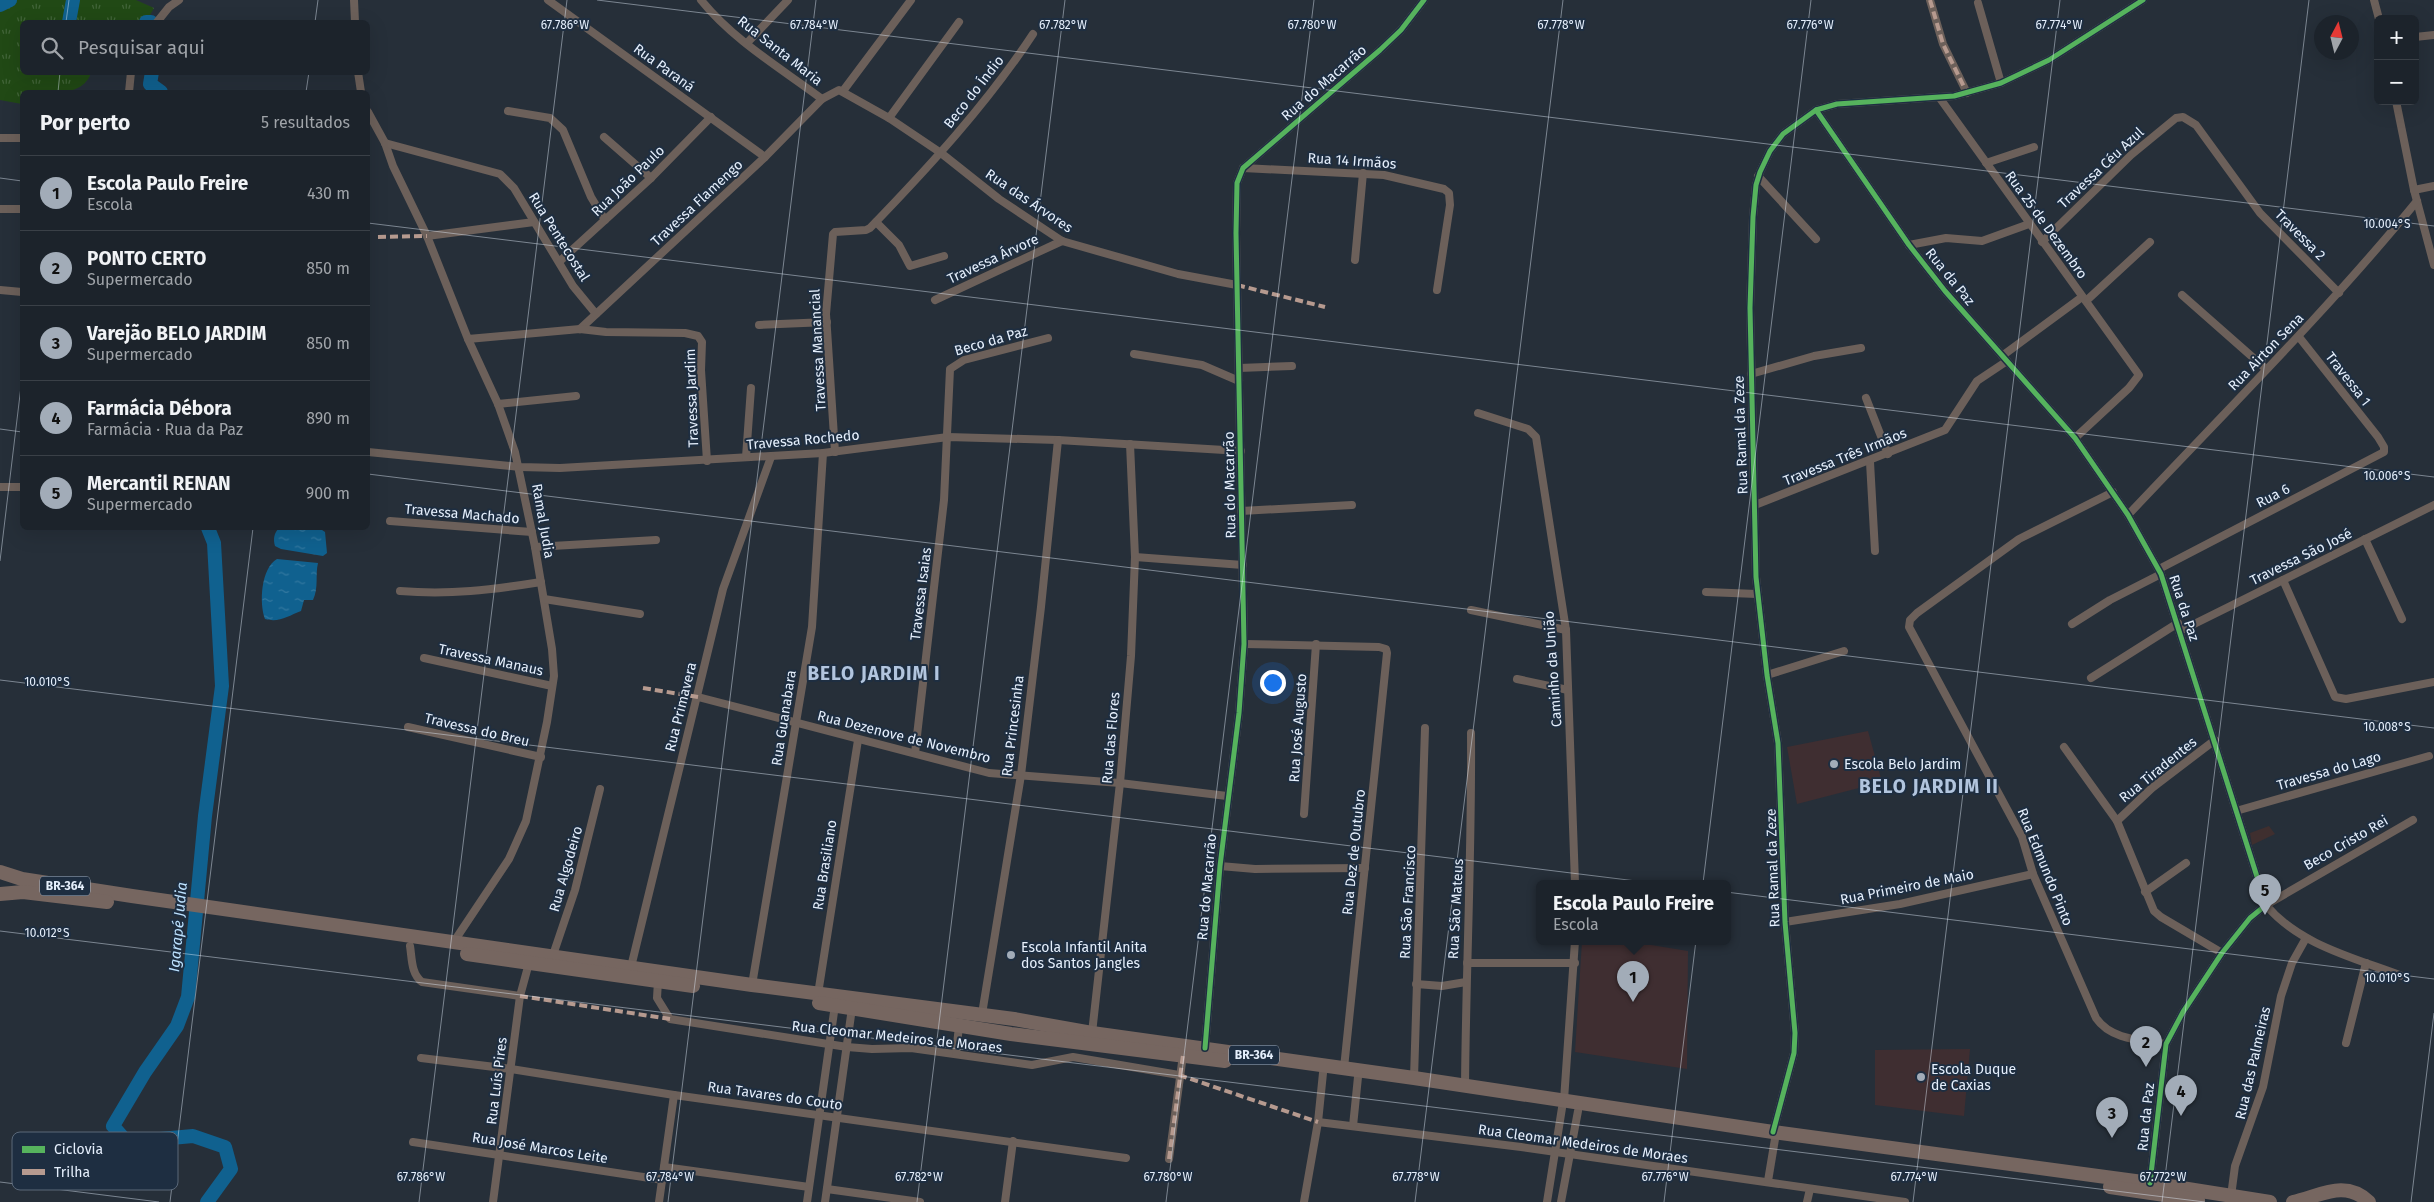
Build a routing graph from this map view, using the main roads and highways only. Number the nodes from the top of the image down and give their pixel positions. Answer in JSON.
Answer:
{"nodes":[{"id":1,"x":0,"y":872,"type":"edge"},
{"id":2,"x":0,"y":894,"type":"edge"},
{"id":3,"x":131,"y":901,"type":"junction"},
{"id":4,"x":238,"y":915,"type":"junction"},
{"id":5,"x":911,"y":1004,"type":"junction"},
{"id":6,"x":908,"y":1019,"type":"junction"},
{"id":7,"x":1014,"y":1019,"type":"junction"},
{"id":8,"x":1011,"y":1034,"type":"junction"},
{"id":9,"x":1563,"y":1104,"type":"junction"},
{"id":10,"x":1774,"y":1135,"type":"junction"},
{"id":11,"x":2313,"y":1199,"type":"edge"},
{"id":12,"x":2208,"y":1202,"type":"edge"},
{"id":13,"x":2270,"y":1202,"type":"edge"},
{"id":14,"x":2293,"y":1202,"type":"edge"},
{"id":15,"x":2369,"y":1202,"type":"edge"}],
"edges":[{"from":1,"to":3,"type":"highway","number":"BR-364"},
{"from":2,"to":3,"type":"highway","number":"BR-364"},
{"from":3,"to":4,"type":"highway","number":"BR-364"},
{"from":4,"to":5,"type":"highway","number":"BR-364"},
{"from":4,"to":6,"type":"highway","number":"BR-364"},
{"from":5,"to":6,"type":"highway"},
{"from":5,"to":7,"type":"highway","number":"BR-364"},
{"from":6,"to":8,"type":"highway","number":"BR-364"},
{"from":7,"to":8,"type":"highway"},
{"from":7,"to":9,"type":"highway","number":"BR-364"},
{"from":8,"to":9,"type":"highway","number":"BR-364"},
{"from":9,"to":10,"type":"highway","number":"BR-364"},
{"from":9,"to":10,"type":"highway","number":"BR-364"},
{"from":10,"to":12,"type":"highway","number":"BR-364"},
{"from":10,"to":13,"type":"highway","number":"BR-364"},
{"from":11,"to":14,"type":"highway"},
{"from":11,"to":15,"type":"highway"}]}
